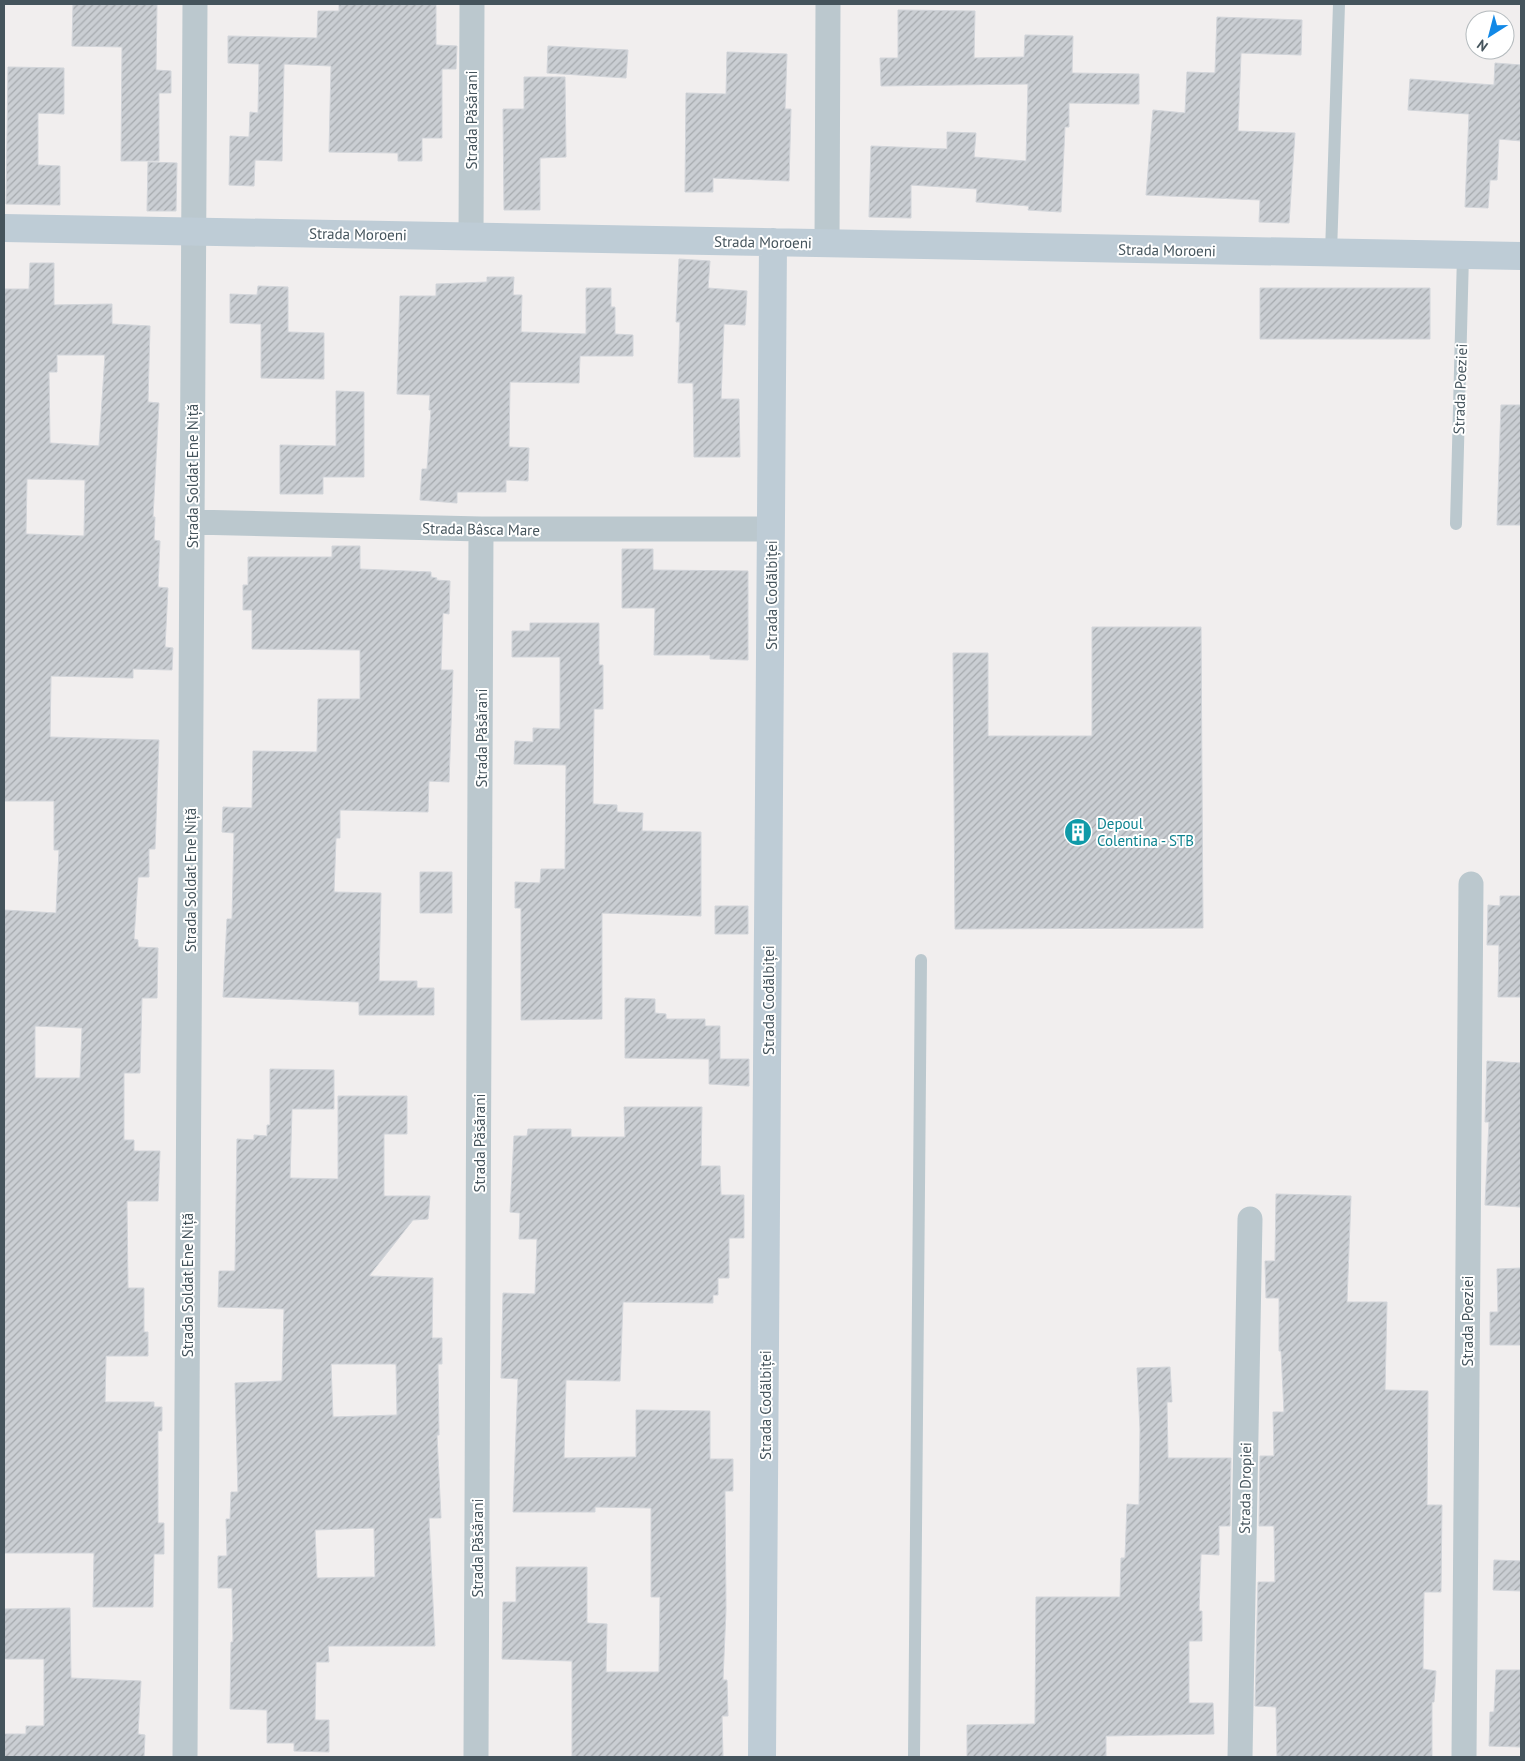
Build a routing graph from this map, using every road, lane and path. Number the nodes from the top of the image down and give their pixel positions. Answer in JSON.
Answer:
{"nodes":[{"id":1,"x":195,"y":4,"type":"edge"},
{"id":2,"x":472,"y":4,"type":"edge"},
{"id":3,"x":828,"y":4,"type":"edge"},
{"id":4,"x":1339,"y":4,"type":"edge"},
{"id":5,"x":4,"y":228,"type":"edge"},
{"id":6,"x":194,"y":231,"type":"junction"},
{"id":7,"x":471,"y":237,"type":"junction"},
{"id":8,"x":773,"y":242,"type":"junction"},
{"id":9,"x":827,"y":243,"type":"junction"},
{"id":10,"x":1331,"y":253,"type":"junction"},
{"id":11,"x":1463,"y":255,"type":"junction"},
{"id":12,"x":1521,"y":256,"type":"edge"},
{"id":13,"x":192,"y":522,"type":"junction"},
{"id":14,"x":1456,"y":524,"type":"dead end"},
{"id":15,"x":481,"y":529,"type":"junction"},
{"id":16,"x":771,"y":529,"type":"junction"},
{"id":17,"x":1470,"y":884,"type":"dead end"},
{"id":18,"x":921,"y":960,"type":"dead end"},
{"id":19,"x":1250,"y":1219,"type":"dead end"},
{"id":20,"x":185,"y":1757,"type":"edge"},
{"id":21,"x":476,"y":1757,"type":"edge"},
{"id":22,"x":762,"y":1757,"type":"edge"},
{"id":23,"x":914,"y":1757,"type":"edge"},
{"id":24,"x":1240,"y":1757,"type":"edge"},
{"id":25,"x":1464,"y":1757,"type":"edge"}],
"edges":[{"from":1,"to":6,"type":"street","name":"Strada Soldat Ene Niță"},
{"from":2,"to":7,"type":"street","name":"Strada Păsărani"},
{"from":3,"to":9,"type":"street"},
{"from":4,"to":10,"type":"lane"},
{"from":5,"to":6,"type":"street","name":"Strada Moroeni"},
{"from":6,"to":7,"type":"street","name":"Strada Moroeni"},
{"from":6,"to":13,"type":"street","name":"Strada Soldat Ene Niță"},
{"from":7,"to":8,"type":"street","name":"Strada Moroeni"},
{"from":8,"to":9,"type":"street","name":"Strada Moroeni"},
{"from":8,"to":16,"type":"street","name":"Strada Codălbiței"},
{"from":9,"to":10,"type":"street","name":"Strada Moroeni"},
{"from":10,"to":11,"type":"street","name":"Strada Moroeni"},
{"from":11,"to":12,"type":"street","name":"Strada Moroeni"},
{"from":11,"to":14,"type":"lane","name":"Strada Poeziei"},
{"from":13,"to":15,"type":"street","name":"Strada Bâsca Mare"},
{"from":13,"to":20,"type":"street","name":"Strada Soldat Ene Niță"},
{"from":15,"to":16,"type":"street","name":"Strada Bâsca Mare"},
{"from":15,"to":21,"type":"street","name":"Strada Păsărani"},
{"from":16,"to":22,"type":"street","name":"Strada Codălbiței"},
{"from":17,"to":25,"type":"street","name":"Strada Poeziei"},
{"from":18,"to":23,"type":"lane"},
{"from":19,"to":24,"type":"street","name":"Strada Dropiei"}]}
